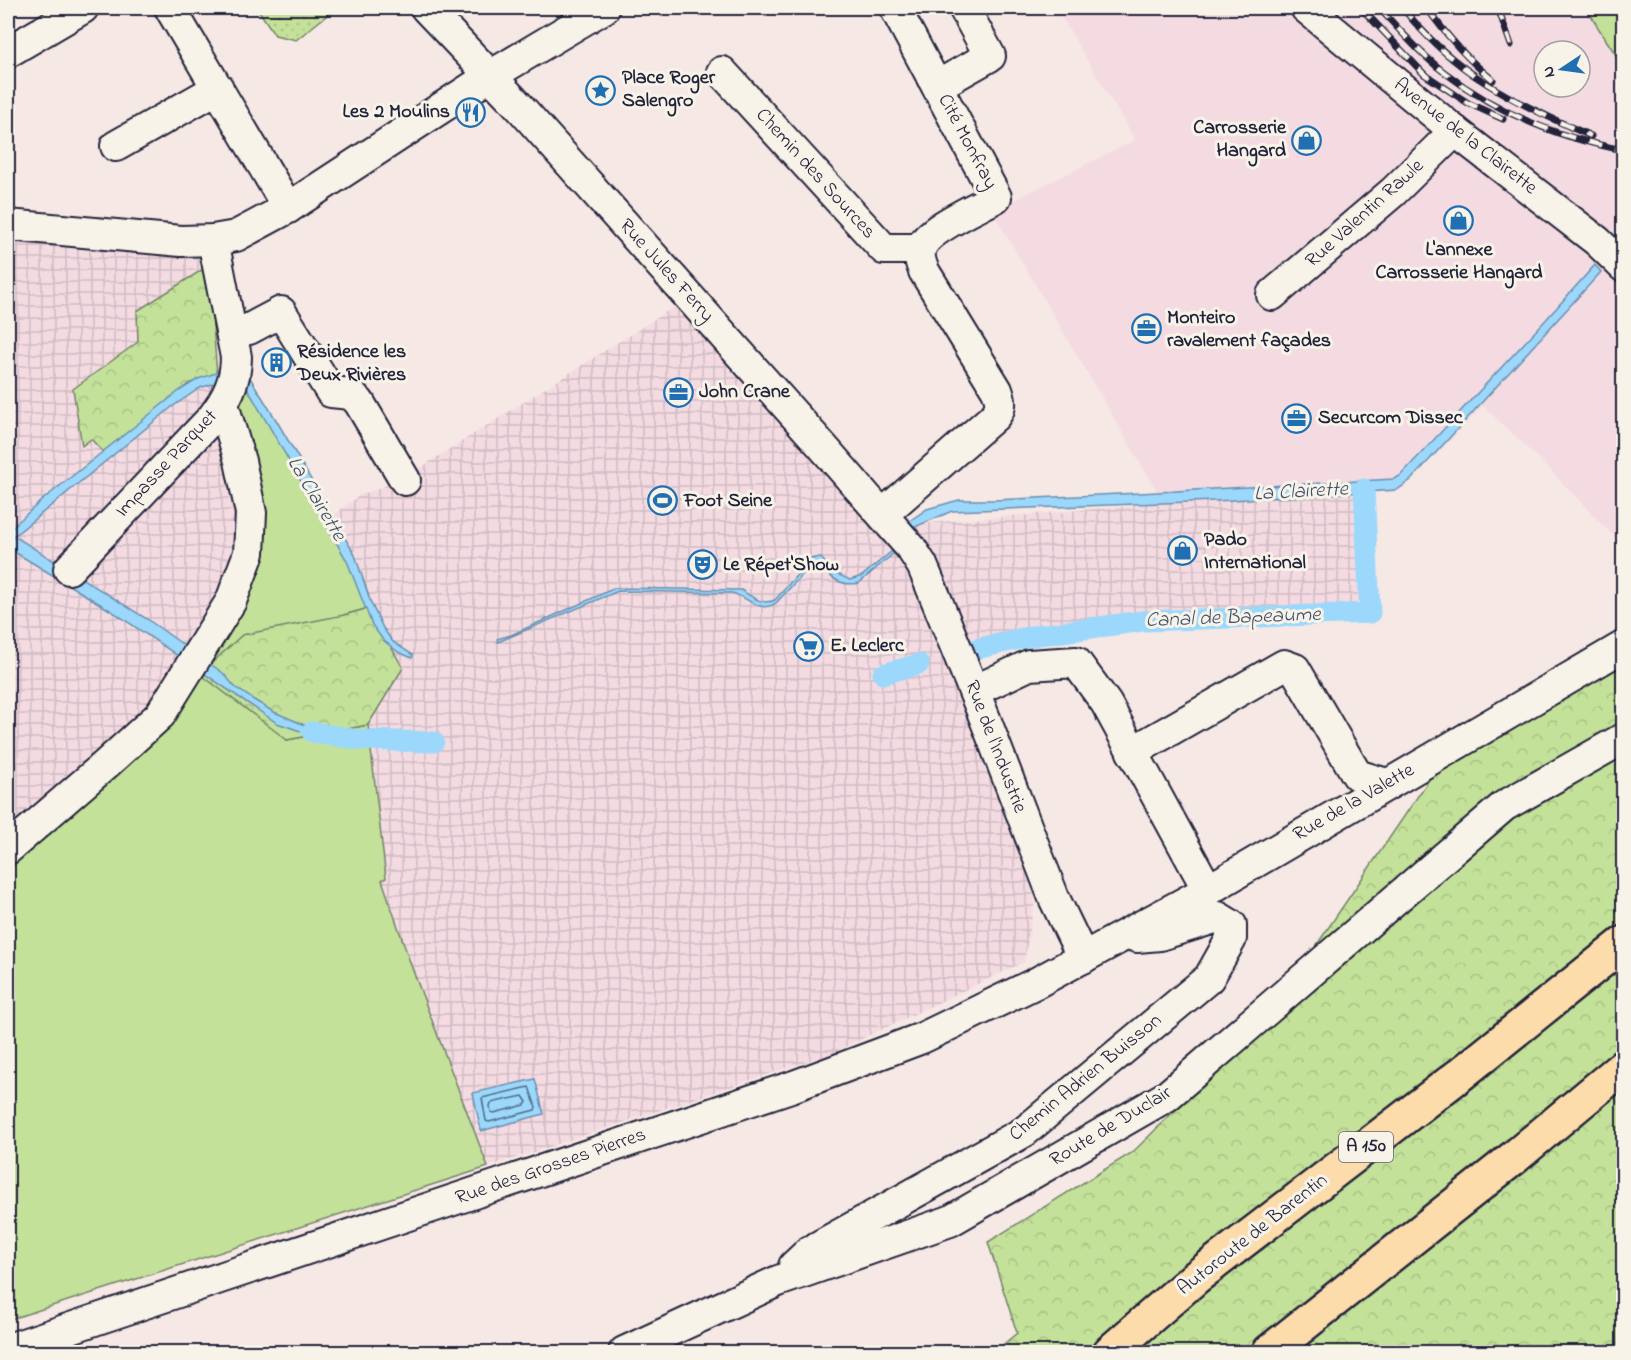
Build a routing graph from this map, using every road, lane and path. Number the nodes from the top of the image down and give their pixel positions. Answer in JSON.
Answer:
{"nodes":[{"id":1,"x":83,"y":8,"type":"edge"},
{"id":2,"x":170,"y":8,"type":"edge"},
{"id":3,"x":426,"y":8,"type":"edge"},
{"id":4,"x":604,"y":8,"type":"edge"},
{"id":5,"x":964,"y":8,"type":"edge"},
{"id":6,"x":1306,"y":8,"type":"edge"},
{"id":7,"x":905,"y":11,"type":"edge"},
{"id":8,"x":8,"y":52,"type":"edge"},
{"id":9,"x":722,"y":72,"type":"dead end"},
{"id":10,"x":490,"y":76,"type":"junction"},
{"id":11,"x":938,"y":86,"type":"junction"},
{"id":12,"x":218,"y":88,"type":"junction"},
{"id":13,"x":1455,"y":131,"type":"junction"},
{"id":14,"x":116,"y":146,"type":"dead end"},
{"id":15,"x":288,"y":208,"type":"junction"},
{"id":16,"x":8,"y":225,"type":"edge"},
{"id":17,"x":213,"y":240,"type":"junction"},
{"id":18,"x":920,"y":249,"type":"junction"},
{"id":19,"x":1623,"y":267,"type":"edge"},
{"id":20,"x":1272,"y":295,"type":"dead end"},
{"id":21,"x":233,"y":333,"type":"junction"},
{"id":22,"x":223,"y":404,"type":"junction"},
{"id":23,"x":405,"y":480,"type":"dead end"},
{"id":24,"x":883,"y":514,"type":"junction"},
{"id":25,"x":903,"y":538,"type":"joint"},
{"id":26,"x":69,"y":569,"type":"dead end"},
{"id":27,"x":1623,"y":646,"type":"edge"},
{"id":28,"x":974,"y":691,"type":"junction"},
{"id":29,"x":1623,"y":738,"type":"edge"},
{"id":30,"x":1132,"y":752,"type":"junction"},
{"id":31,"x":1387,"y":784,"type":"junction"},
{"id":32,"x":8,"y":849,"type":"edge"},
{"id":33,"x":1208,"y":890,"type":"junction"},
{"id":34,"x":1119,"y":939,"type":"junction"},
{"id":35,"x":1623,"y":943,"type":"edge"},
{"id":36,"x":1083,"y":958,"type":"junction"},
{"id":37,"x":1623,"y":1066,"type":"edge"},
{"id":38,"x":778,"y":1281,"type":"junction"},
{"id":39,"x":8,"y":1349,"type":"edge"},
{"id":40,"x":624,"y":1353,"type":"edge"},
{"id":41,"x":1110,"y":1353,"type":"edge"},
{"id":42,"x":1269,"y":1353,"type":"edge"}],
"edges":[{"from":1,"to":8,"type":"street"},
{"from":2,"to":12,"type":"street"},
{"from":3,"to":10,"type":"street","name":"Rue Jules Ferry"},
{"from":4,"to":10,"type":"street"},
{"from":5,"to":11,"type":"street","name":"Cité Monfray"},
{"from":6,"to":13,"type":"street","name":"Avenue de la Clairette"},
{"from":7,"to":11,"type":"street","name":"Cité Monfray"},
{"from":9,"to":18,"type":"street","name":"Chemin des Sources"},
{"from":10,"to":15,"type":"street"},
{"from":10,"to":24,"type":"street","name":"Rue Jules Ferry"},
{"from":11,"to":18,"type":"street","name":"Cité Monfray"},
{"from":12,"to":14,"type":"street"},
{"from":12,"to":15,"type":"street"},
{"from":13,"to":19,"type":"street","name":"Avenue de la Clairette"},
{"from":13,"to":20,"type":"street","name":"Rue Valentin Rawle"},
{"from":15,"to":17,"type":"street"},
{"from":16,"to":17,"type":"street"},
{"from":17,"to":21,"type":"street","name":"Impasse Parquet"},
{"from":18,"to":24,"type":"street"},
{"from":21,"to":22,"type":"street","name":"Impasse Parquet"},
{"from":21,"to":23,"type":"street"},
{"from":22,"to":26,"type":"street","name":"Impasse Parquet"},
{"from":22,"to":32,"type":"street"},
{"from":24,"to":25,"type":"street","name":"Rue Jules Ferry"},
{"from":25,"to":28,"type":"street","name":"Rue de l'Industrie"},
{"from":27,"to":31,"type":"street","name":"Rue de la Valette"},
{"from":28,"to":30,"type":"street"},
{"from":28,"to":36,"type":"street","name":"Rue de l'Industrie"},
{"from":29,"to":38,"type":"street","name":"Route de Duclair"},
{"from":30,"to":31,"type":"street"},
{"from":30,"to":33,"type":"street"},
{"from":31,"to":33,"type":"street","name":"Rue de la Valette"},
{"from":33,"to":34,"type":"street","name":"Rue de la Valette"},
{"from":34,"to":36,"type":"street","name":"Rue de la Valette"},
{"from":34,"to":38,"type":"street","name":"Chemin Adrien Buisson"},
{"from":35,"to":41,"type":"highway","name":"Autoroute de Barentin","number":"A 150"},
{"from":36,"to":39,"type":"street","name":"Rue des Grosses Pierres"},
{"from":37,"to":42,"type":"highway"},
{"from":38,"to":40,"type":"street","name":"Route de Duclair"}]}
